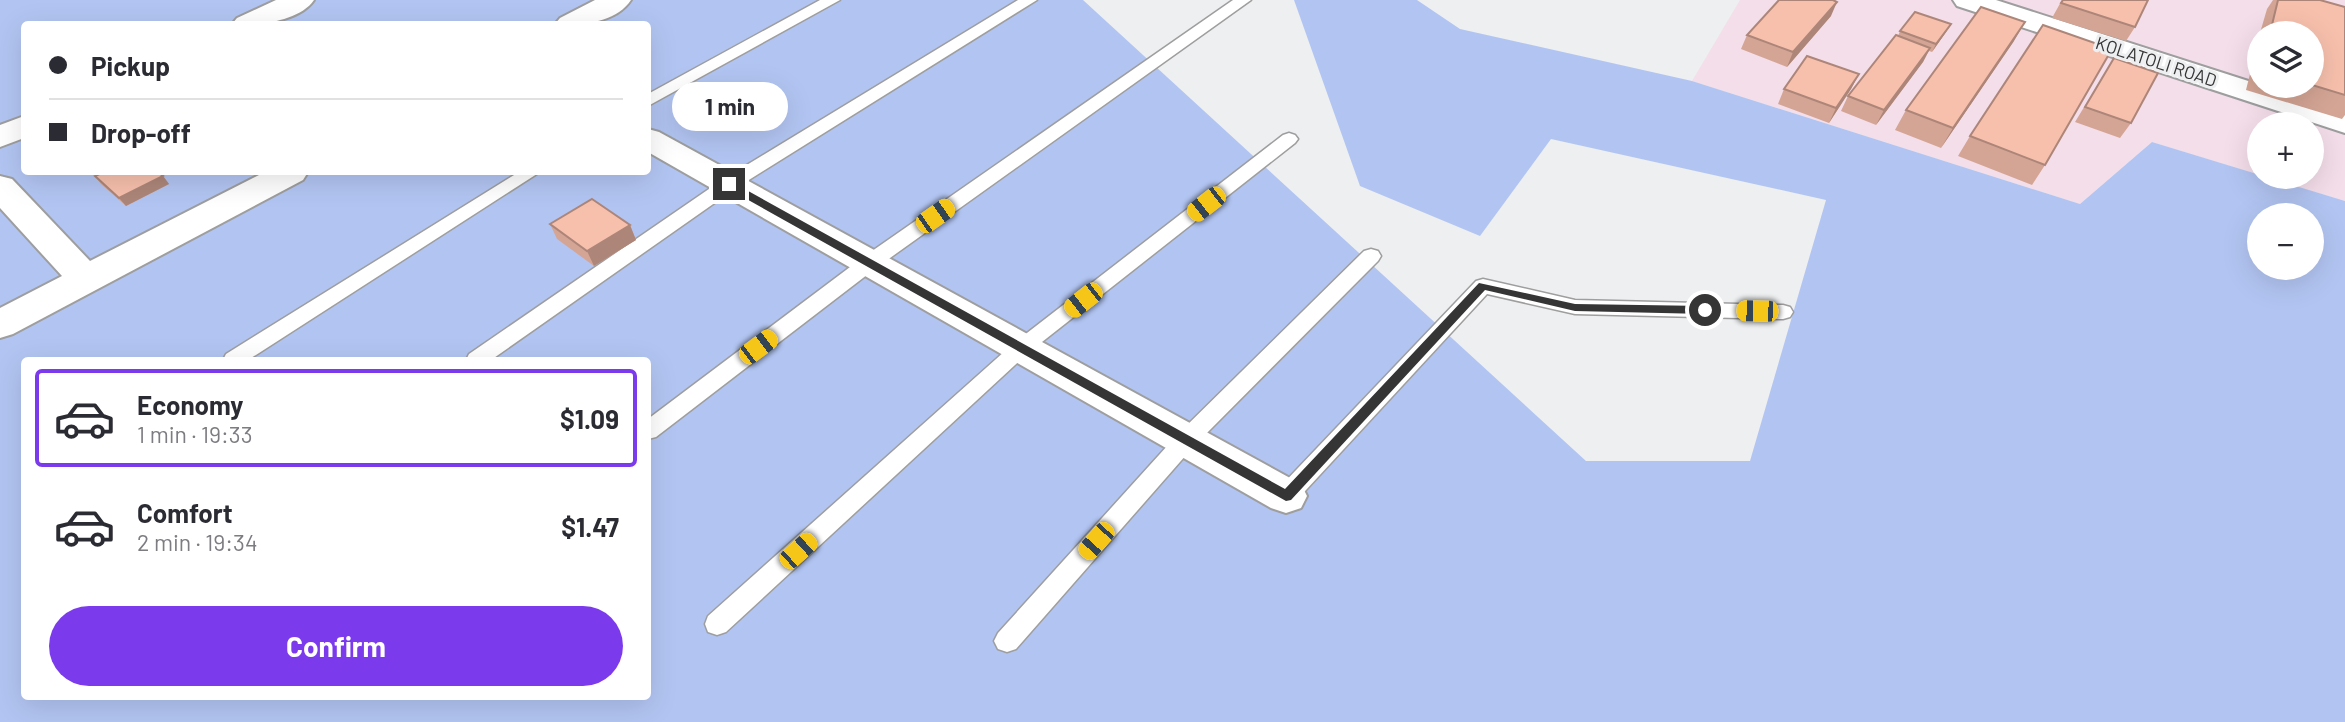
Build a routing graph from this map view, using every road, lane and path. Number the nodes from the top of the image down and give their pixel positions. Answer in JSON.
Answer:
{"nodes":[{"id":1,"x":300,"y":0,"type":"edge"},
{"id":2,"x":617,"y":0,"type":"edge"},
{"id":3,"x":832,"y":0,"type":"edge"},
{"id":4,"x":1029,"y":0,"type":"edge"},
{"id":5,"x":1242,"y":0,"type":"edge"},
{"id":6,"x":1967,"y":0,"type":"edge"},
{"id":7,"x":576,"y":13,"type":"edge"},
{"id":8,"x":254,"y":21,"type":"edge"},
{"id":9,"x":651,"y":99,"type":"edge"},
{"id":10,"x":2345,"y":123,"type":"edge"},
{"id":11,"x":21,"y":127,"type":"edge"},
{"id":12,"x":0,"y":137,"type":"edge"},
{"id":13,"x":1289,"y":139,"type":"dead end"},
{"id":14,"x":651,"y":141,"type":"edge"},
{"id":15,"x":284,"y":175,"type":"edge"},
{"id":16,"x":526,"y":175,"type":"edge"},
{"id":17,"x":729,"y":184,"type":"junction"},
{"id":18,"x":0,"y":187,"type":"edge"},
{"id":19,"x":1371,"y":256,"type":"dead end"},
{"id":20,"x":869,"y":263,"type":"junction"},
{"id":21,"x":86,"y":279,"type":"junction"},
{"id":22,"x":1783,"y":312,"type":"dead end"},
{"id":23,"x":0,"y":324,"type":"edge"},
{"id":24,"x":1021,"y":348,"type":"junction"},
{"id":25,"x":238,"y":357,"type":"edge"},
{"id":26,"x":480,"y":357,"type":"edge"},
{"id":27,"x":651,"y":429,"type":"edge"},
{"id":28,"x":1186,"y":440,"type":"junction"},
{"id":29,"x":1286,"y":496,"type":"joint"},
{"id":30,"x":717,"y":624,"type":"dead end"},
{"id":31,"x":1007,"y":641,"type":"dead end"}],
"edges":[{"from":1,"to":8,"type":"street"},
{"from":2,"to":7,"type":"street"},
{"from":3,"to":9,"type":"lane"},
{"from":4,"to":17,"type":"lane"},
{"from":5,"to":20,"type":"lane"},
{"from":6,"to":10,"type":"street","name":"KOLATOLI ROAD"},
{"from":11,"to":12,"type":"street"},
{"from":13,"to":24,"type":"lane"},
{"from":14,"to":17,"type":"street"},
{"from":15,"to":21,"type":"street"},
{"from":16,"to":25,"type":"lane"},
{"from":17,"to":20,"type":"street"},
{"from":17,"to":26,"type":"lane"},
{"from":18,"to":21,"type":"street"},
{"from":19,"to":28,"type":"lane"},
{"from":20,"to":24,"type":"street"},
{"from":20,"to":27,"type":"lane"},
{"from":21,"to":23,"type":"street"},
{"from":22,"to":29,"type":"lane"},
{"from":24,"to":28,"type":"street"},
{"from":24,"to":30,"type":"lane"},
{"from":28,"to":29,"type":"street"},
{"from":28,"to":31,"type":"lane"}]}
